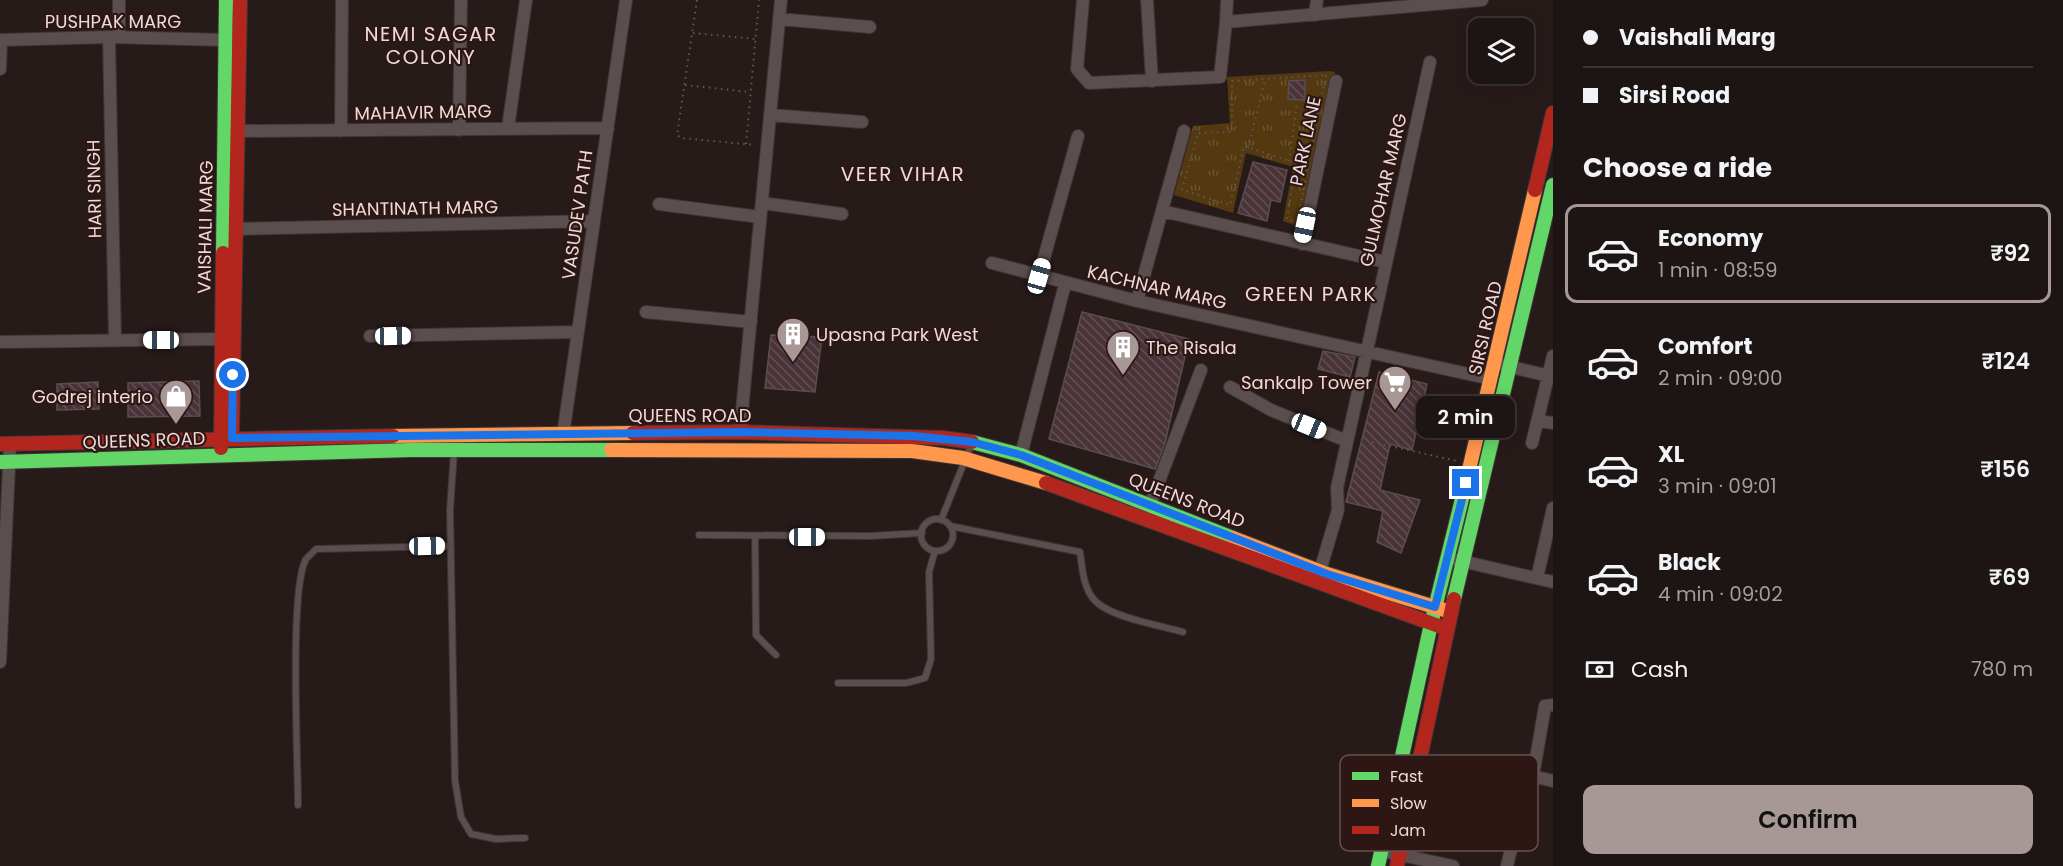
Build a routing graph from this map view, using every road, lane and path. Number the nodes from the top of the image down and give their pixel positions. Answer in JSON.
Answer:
{"nodes":[{"id":1,"x":119,"y":0,"type":"edge"},
{"id":2,"x":226,"y":0,"type":"edge"},
{"id":3,"x":240,"y":0,"type":"edge"},
{"id":4,"x":342,"y":0,"type":"edge"},
{"id":5,"x":461,"y":0,"type":"edge"},
{"id":6,"x":526,"y":0,"type":"edge"},
{"id":7,"x":626,"y":0,"type":"edge"},
{"id":8,"x":698,"y":0,"type":"edge"},
{"id":9,"x":759,"y":0,"type":"edge"},
{"id":10,"x":781,"y":0,"type":"edge"},
{"id":11,"x":1083,"y":0,"type":"edge"},
{"id":12,"x":1147,"y":0,"type":"edge"},
{"id":13,"x":1227,"y":0,"type":"edge"},
{"id":14,"x":1317,"y":0,"type":"edge"},
{"id":15,"x":1482,"y":0,"type":"edge"},
{"id":16,"x":1315,"y":15,"type":"junction"},
{"id":17,"x":779,"y":19,"type":"junction"},
{"id":18,"x":1226,"y":22,"type":"junction"},
{"id":19,"x":870,"y":27,"type":"dead end"},
{"id":20,"x":692,"y":33,"type":"junction"},
{"id":21,"x":114,"y":37,"type":"junction"},
{"id":22,"x":755,"y":39,"type":"junction"},
{"id":23,"x":1,"y":40,"type":"edge"},
{"id":24,"x":232,"y":40,"type":"junction"},
{"id":25,"x":1430,"y":62,"type":"dead end"},
{"id":26,"x":0,"y":69,"type":"edge"},
{"id":27,"x":1265,"y":79,"type":"junction"},
{"id":28,"x":1152,"y":81,"type":"junction"},
{"id":29,"x":1336,"y":81,"type":"dead end"},
{"id":30,"x":684,"y":85,"type":"junction"},
{"id":31,"x":750,"y":92,"type":"junction"},
{"id":32,"x":1297,"y":103,"type":"dead end"},
{"id":33,"x":1553,"y":113,"type":"edge"},
{"id":34,"x":770,"y":115,"type":"junction"},
{"id":35,"x":862,"y":122,"type":"dead end"},
{"id":36,"x":508,"y":128,"type":"junction"},
{"id":37,"x":608,"y":128,"type":"junction"},
{"id":38,"x":459,"y":130,"type":"junction"},
{"id":39,"x":238,"y":131,"type":"junction"},
{"id":40,"x":341,"y":131,"type":"junction"},
{"id":41,"x":1184,"y":131,"type":"dead end"},
{"id":42,"x":1078,"y":136,"type":"dead end"},
{"id":43,"x":1248,"y":147,"type":"junction"},
{"id":44,"x":1289,"y":161,"type":"junction"},
{"id":45,"x":1553,"y":185,"type":"edge"},
{"id":46,"x":762,"y":203,"type":"junction"},
{"id":47,"x":658,"y":204,"type":"dead end"},
{"id":48,"x":1531,"y":208,"type":"junction"},
{"id":49,"x":1162,"y":211,"type":"junction"},
{"id":50,"x":1550,"y":211,"type":"edge"},
{"id":51,"x":842,"y":214,"type":"dead end"},
{"id":52,"x":760,"y":217,"type":"junction"},
{"id":53,"x":594,"y":221,"type":"junction"},
{"id":54,"x":237,"y":229,"type":"junction"},
{"id":55,"x":1302,"y":244,"type":"junction"},
{"id":56,"x":1385,"y":262,"type":"junction"},
{"id":57,"x":992,"y":263,"type":"dead end"},
{"id":58,"x":1039,"y":276,"type":"junction"},
{"id":59,"x":1065,"y":284,"type":"junction"},
{"id":60,"x":1137,"y":301,"type":"junction"},
{"id":61,"x":646,"y":312,"type":"dead end"},
{"id":62,"x":751,"y":322,"type":"junction"},
{"id":63,"x":578,"y":332,"type":"junction"},
{"id":64,"x":370,"y":336,"type":"dead end"},
{"id":65,"x":222,"y":339,"type":"junction"},
{"id":66,"x":115,"y":340,"type":"junction"},
{"id":67,"x":0,"y":342,"type":"edge"},
{"id":68,"x":1367,"y":352,"type":"junction"},
{"id":69,"x":1553,"y":356,"type":"edge"},
{"id":70,"x":1496,"y":363,"type":"junction"},
{"id":71,"x":1511,"y":367,"type":"junction"},
{"id":72,"x":1201,"y":370,"type":"dead end"},
{"id":73,"x":1551,"y":377,"type":"edge"},
{"id":74,"x":1491,"y":379,"type":"junction"},
{"id":75,"x":1230,"y":387,"type":"dead end"},
{"id":76,"x":1538,"y":421,"type":"junction"},
{"id":77,"x":1553,"y":423,"type":"edge"},
{"id":78,"x":740,"y":432,"type":"junction"},
{"id":79,"x":562,"y":435,"type":"junction"},
{"id":80,"x":455,"y":436,"type":"junction"},
{"id":81,"x":226,"y":438,"type":"junction"},
{"id":82,"x":1347,"y":441,"type":"junction"},
{"id":83,"x":972,"y":442,"type":"junction"},
{"id":84,"x":1372,"y":442,"type":"dead end"},
{"id":85,"x":1532,"y":443,"type":"dead end"},
{"id":86,"x":5,"y":444,"type":"edge"},
{"id":87,"x":454,"y":451,"type":"junction"},
{"id":88,"x":226,"y":455,"type":"junction"},
{"id":89,"x":1021,"y":455,"type":"junction"},
{"id":90,"x":963,"y":458,"type":"junction"},
{"id":91,"x":5,"y":462,"type":"edge"},
{"id":92,"x":1471,"y":465,"type":"junction"},
{"id":93,"x":1150,"y":505,"type":"junction"},
{"id":94,"x":1553,"y":508,"type":"edge"},
{"id":95,"x":941,"y":520,"type":"junction"},
{"id":96,"x":950,"y":526,"type":"junction"},
{"id":97,"x":922,"y":533,"type":"junction"},
{"id":98,"x":699,"y":536,"type":"dead end"},
{"id":99,"x":755,"y":536,"type":"junction"},
{"id":100,"x":450,"y":546,"type":"junction"},
{"id":101,"x":935,"y":551,"type":"junction"},
{"id":102,"x":1447,"y":558,"type":"junction"},
{"id":103,"x":1463,"y":562,"type":"junction"},
{"id":104,"x":1320,"y":571,"type":"junction"},
{"id":105,"x":1537,"y":578,"type":"junction"},
{"id":106,"x":1553,"y":582,"type":"edge"},
{"id":107,"x":1435,"y":607,"type":"junction"},
{"id":108,"x":1451,"y":612,"type":"junction"},
{"id":109,"x":1431,"y":624,"type":"junction"},
{"id":110,"x":1447,"y":629,"type":"junction"},
{"id":111,"x":1183,"y":632,"type":"dead end"},
{"id":112,"x":776,"y":655,"type":"dead end"},
{"id":113,"x":0,"y":662,"type":"edge"},
{"id":114,"x":838,"y":683,"type":"dead end"},
{"id":115,"x":1553,"y":705,"type":"edge"},
{"id":116,"x":1403,"y":755,"type":"edge"},
{"id":117,"x":1420,"y":755,"type":"edge"},
{"id":118,"x":1537,"y":755,"type":"edge"},
{"id":119,"x":1538,"y":777,"type":"edge"},
{"id":120,"x":1553,"y":781,"type":"edge"},
{"id":121,"x":298,"y":805,"type":"dead end"},
{"id":122,"x":525,"y":838,"type":"dead end"},
{"id":123,"x":1382,"y":851,"type":"joint"},
{"id":124,"x":1511,"y":851,"type":"edge"},
{"id":125,"x":1398,"y":860,"type":"edge"},
{"id":126,"x":1378,"y":866,"type":"edge"},
{"id":127,"x":1453,"y":866,"type":"edge"},
{"id":128,"x":1507,"y":866,"type":"edge"}],
"edges":[{"from":1,"to":21,"type":"street","name":"HARI SINGH"},
{"from":2,"to":24,"type":"street","name":"VAISHALI MARG"},
{"from":3,"to":24,"type":"street","name":"VAISHALI MARG"},
{"from":4,"to":40,"type":"street"},
{"from":5,"to":38,"type":"street"},
{"from":6,"to":36,"type":"street"},
{"from":7,"to":37,"type":"street","name":"VASUDEV PATH"},
{"from":8,"to":20,"type":"path"},
{"from":9,"to":22,"type":"path"},
{"from":10,"to":17,"type":"street"},
{"from":11,"to":28,"type":"street"},
{"from":12,"to":28,"type":"street"},
{"from":13,"to":18,"type":"street"},
{"from":14,"to":16,"type":"street"},
{"from":15,"to":16,"type":"street"},
{"from":16,"to":18,"type":"street"},
{"from":17,"to":19,"type":"street"},
{"from":17,"to":34,"type":"street"},
{"from":18,"to":28,"type":"street"},
{"from":20,"to":22,"type":"path"},
{"from":20,"to":30,"type":"path"},
{"from":21,"to":23,"type":"street","name":"PUSHPAK MARG"},
{"from":21,"to":24,"type":"street","name":"PUSHPAK MARG"},
{"from":21,"to":66,"type":"street","name":"HARI SINGH"},
{"from":22,"to":31,"type":"path"},
{"from":23,"to":26,"type":"street"},
{"from":24,"to":39,"type":"street","name":"VAISHALI MARG"},
{"from":24,"to":65,"type":"street","name":"VAISHALI MARG"},
{"from":25,"to":56,"type":"street","name":"GULMOHAR MARG"},
{"from":27,"to":43,"type":"path"},
{"from":27,"to":43,"type":"path"},
{"from":27,"to":44,"type":"path"},
{"from":29,"to":55,"type":"street","name":"PARK LANE"},
{"from":30,"to":31,"type":"path"},
{"from":30,"to":31,"type":"path"},
{"from":32,"to":44,"type":"path"},
{"from":33,"to":48,"type":"street","name":"SIRSI ROAD"},
{"from":34,"to":35,"type":"street"},
{"from":34,"to":46,"type":"street"},
{"from":36,"to":37,"type":"street","name":"MAHAVIR MARG"},
{"from":36,"to":38,"type":"street","name":"MAHAVIR MARG"},
{"from":37,"to":53,"type":"street","name":"VASUDEV PATH"},
{"from":38,"to":40,"type":"street","name":"MAHAVIR MARG"},
{"from":39,"to":40,"type":"street","name":"MAHAVIR MARG"},
{"from":39,"to":54,"type":"street","name":"VAISHALI MARG"},
{"from":41,"to":49,"type":"street"},
{"from":42,"to":58,"type":"street"},
{"from":43,"to":44,"type":"path"},
{"from":45,"to":50,"type":"street","name":"SIRSI ROAD"},
{"from":46,"to":51,"type":"street"},
{"from":46,"to":52,"type":"street"},
{"from":47,"to":52,"type":"street"},
{"from":48,"to":50,"type":"street"},
{"from":48,"to":70,"type":"street","name":"SIRSI ROAD"},
{"from":49,"to":55,"type":"street"},
{"from":49,"to":60,"type":"street"},
{"from":50,"to":71,"type":"street","name":"SIRSI ROAD"},
{"from":52,"to":62,"type":"street"},
{"from":53,"to":54,"type":"street","name":"SHANTINATH MARG"},
{"from":53,"to":63,"type":"street","name":"VASUDEV PATH"},
{"from":54,"to":81,"type":"street","name":"VAISHALI MARG"},
{"from":55,"to":56,"type":"street"},
{"from":56,"to":68,"type":"street","name":"GULMOHAR MARG"},
{"from":57,"to":58,"type":"street","name":"KACHNAR MARG"},
{"from":58,"to":59,"type":"street","name":"KACHNAR MARG"},
{"from":59,"to":60,"type":"street","name":"KACHNAR MARG"},
{"from":59,"to":89,"type":"street"},
{"from":60,"to":68,"type":"street","name":"KACHNAR MARG"},
{"from":61,"to":62,"type":"street"},
{"from":62,"to":78,"type":"street"},
{"from":63,"to":64,"type":"street"},
{"from":63,"to":79,"type":"street","name":"VASUDEV PATH"},
{"from":65,"to":66,"type":"street"},
{"from":65,"to":81,"type":"street","name":"VAISHALI MARG"},
{"from":66,"to":67,"type":"street"},
{"from":68,"to":74,"type":"street","name":"KACHNAR MARG"},
{"from":68,"to":82,"type":"street","name":"GULMOHAR MARG"},
{"from":69,"to":73,"type":"street"},
{"from":70,"to":71,"type":"street"},
{"from":70,"to":74,"type":"street","name":"SIRSI ROAD"},
{"from":71,"to":73,"type":"street"},
{"from":71,"to":103,"type":"street","name":"SIRSI ROAD"},
{"from":72,"to":93,"type":"street"},
{"from":73,"to":76,"type":"street"},
{"from":74,"to":92,"type":"street","name":"SIRSI ROAD"},
{"from":75,"to":82,"type":"street"},
{"from":76,"to":77,"type":"street"},
{"from":76,"to":85,"type":"street"},
{"from":78,"to":79,"type":"street","name":"QUEENS ROAD"},
{"from":78,"to":83,"type":"street","name":"QUEENS ROAD"},
{"from":79,"to":80,"type":"street","name":"QUEENS ROAD"},
{"from":80,"to":81,"type":"street","name":"QUEENS ROAD"},
{"from":80,"to":87,"type":"lane"},
{"from":81,"to":86,"type":"street","name":"QUEENS ROAD"},
{"from":81,"to":88,"type":"street","name":"VAISHALI MARG"},
{"from":82,"to":104,"type":"street","name":"GULMOHAR MARG"},
{"from":83,"to":89,"type":"street","name":"QUEENS ROAD"},
{"from":83,"to":90,"type":"lane"},
{"from":84,"to":92,"type":"path"},
{"from":86,"to":91,"type":"street"},
{"from":87,"to":88,"type":"street","name":"QUEENS ROAD"},
{"from":87,"to":90,"type":"street","name":"QUEENS ROAD"},
{"from":87,"to":100,"type":"lane"},
{"from":88,"to":91,"type":"street","name":"QUEENS ROAD"},
{"from":89,"to":93,"type":"street","name":"QUEENS ROAD"},
{"from":90,"to":95,"type":"lane"},
{"from":90,"to":109,"type":"street","name":"QUEENS ROAD"},
{"from":91,"to":113,"type":"street"},
{"from":92,"to":102,"type":"street","name":"SIRSI ROAD"},
{"from":93,"to":104,"type":"street","name":"QUEENS ROAD"},
{"from":94,"to":105,"type":"street"},
{"from":95,"to":96,"type":"lane"},
{"from":95,"to":97,"type":"lane"},
{"from":96,"to":101,"type":"lane"},
{"from":96,"to":111,"type":"lane"},
{"from":97,"to":99,"type":"lane"},
{"from":97,"to":101,"type":"lane"},
{"from":98,"to":99,"type":"lane"},
{"from":99,"to":112,"type":"lane"},
{"from":100,"to":121,"type":"lane"},
{"from":100,"to":122,"type":"lane"},
{"from":101,"to":114,"type":"lane"},
{"from":102,"to":103,"type":"street"},
{"from":102,"to":107,"type":"street","name":"SIRSI ROAD"},
{"from":103,"to":105,"type":"street"},
{"from":103,"to":108,"type":"street","name":"SIRSI ROAD"},
{"from":104,"to":107,"type":"street","name":"QUEENS ROAD"},
{"from":105,"to":106,"type":"street"},
{"from":107,"to":108,"type":"street","name":"QUEENS ROAD"},
{"from":107,"to":109,"type":"street","name":"SIRSI ROAD"},
{"from":108,"to":110,"type":"street","name":"SIRSI ROAD"},
{"from":109,"to":110,"type":"street","name":"QUEENS ROAD"},
{"from":109,"to":116,"type":"street","name":"SIRSI ROAD"},
{"from":110,"to":117,"type":"street","name":"SIRSI ROAD"},
{"from":115,"to":118,"type":"street"},
{"from":119,"to":120,"type":"street"},
{"from":123,"to":125,"type":"street"},
{"from":123,"to":126,"type":"street","name":"SIRSI ROAD"},
{"from":124,"to":128,"type":"street"},
{"from":125,"to":127,"type":"street"}]}
